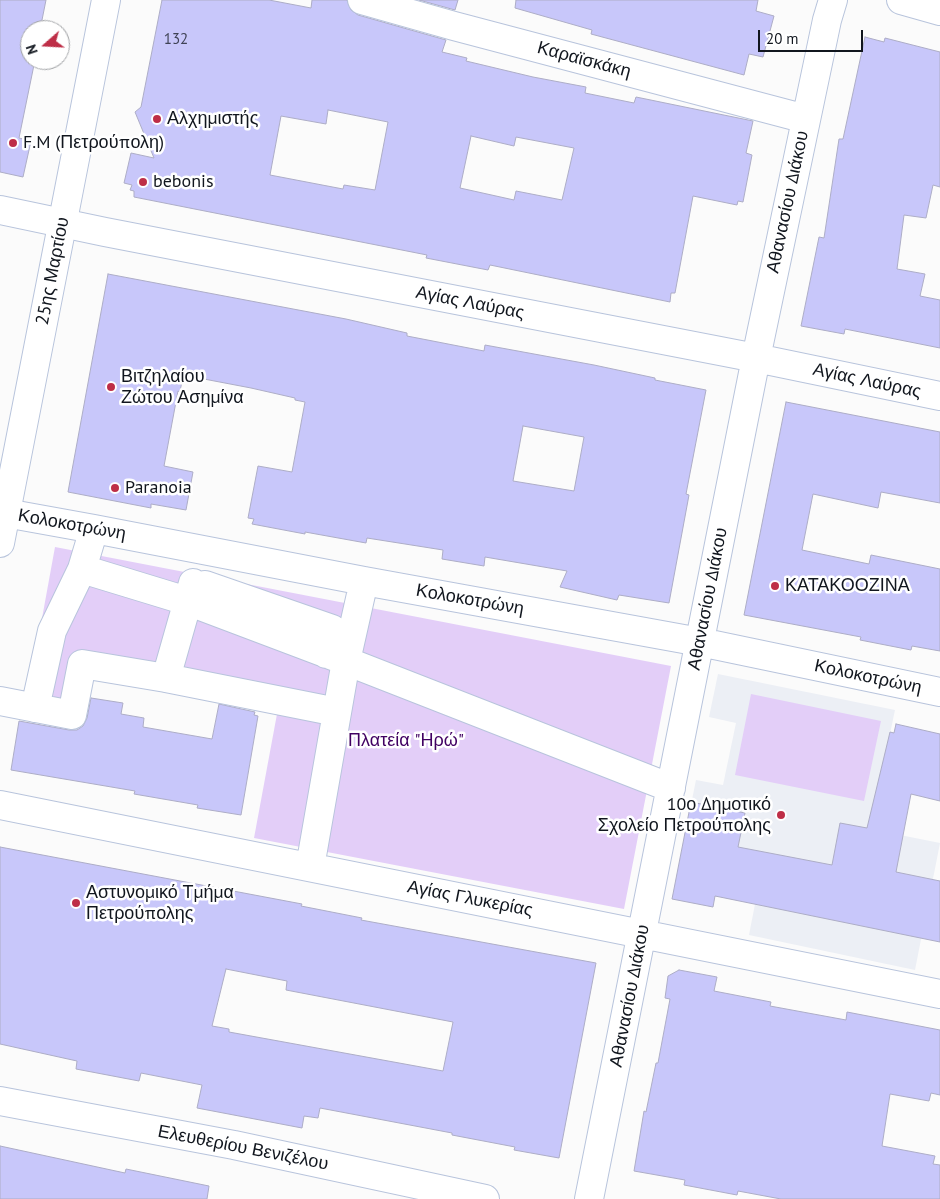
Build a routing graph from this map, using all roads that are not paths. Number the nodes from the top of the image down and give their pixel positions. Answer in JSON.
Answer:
{"nodes":[{"id":1,"x":106,"y":0,"type":"edge"},
{"id":2,"x":362,"y":0,"type":"edge"},
{"id":3,"x":833,"y":0,"type":"edge"},
{"id":4,"x":901,"y":0,"type":"edge"},
{"id":5,"x":940,"y":11,"type":"edge"},
{"id":6,"x":806,"y":119,"type":"junction"},
{"id":7,"x":0,"y":210,"type":"edge"},
{"id":8,"x":62,"y":222,"type":"junction"},
{"id":9,"x":756,"y":358,"type":"junction"},
{"id":10,"x":940,"y":396,"type":"edge"},
{"id":11,"x":3,"y":513,"type":"edge"},
{"id":12,"x":94,"y":529,"type":"junction"},
{"id":13,"x":0,"y":543,"type":"edge"},
{"id":14,"x":202,"y":550,"type":"junction"},
{"id":15,"x":265,"y":562,"type":"junction"},
{"id":16,"x":82,"y":569,"type":"junction"},
{"id":17,"x":364,"y":581,"type":"junction"},
{"id":18,"x":192,"y":603,"type":"junction"},
{"id":19,"x":252,"y":614,"type":"junction"},
{"id":20,"x":700,"y":642,"type":"junction"},
{"id":21,"x":336,"y":657,"type":"junction"},
{"id":22,"x":166,"y":678,"type":"junction"},
{"id":23,"x":940,"y":692,"type":"edge"},
{"id":24,"x":0,"y":701,"type":"edge"},
{"id":25,"x":35,"y":708,"type":"junction"},
{"id":26,"x":337,"y":712,"type":"junction"},
{"id":27,"x":671,"y":788,"type":"junction"},
{"id":28,"x":0,"y":805,"type":"edge"},
{"id":29,"x":310,"y":867,"type":"junction"},
{"id":30,"x":642,"y":934,"type":"junction"},
{"id":31,"x":940,"y":994,"type":"edge"},
{"id":32,"x":0,"y":1101,"type":"edge"},
{"id":33,"x":485,"y":1199,"type":"edge"},
{"id":34,"x":589,"y":1199,"type":"edge"}],
"edges":[{"from":1,"to":8,"type":"street","name":"25ης Μαρτίου"},
{"from":2,"to":6,"type":"street","name":"Καραϊσκάκη"},
{"from":3,"to":6,"type":"street","name":"Αθανασίου Διάκου"},
{"from":4,"to":5,"type":"street"},
{"from":6,"to":9,"type":"street","name":"Αθανασίου Διάκου"},
{"from":7,"to":8,"type":"street","name":"Αγίας Λαύρας"},
{"from":8,"to":9,"type":"street","name":"Αγίας Λαύρας"},
{"from":8,"to":11,"type":"street","name":"25ης Μαρτίου"},
{"from":9,"to":10,"type":"street","name":"Αγίας Λαύρας"},
{"from":9,"to":20,"type":"street","name":"Αθανασίου Διάκου"},
{"from":11,"to":12,"type":"street","name":"Κολοκοτρώνη"},
{"from":11,"to":13,"type":"street","name":"25ης Μαρτίου"},
{"from":12,"to":14,"type":"street","name":"Κολοκοτρώνη"},
{"from":12,"to":16,"type":"street"},
{"from":14,"to":15,"type":"street","name":"Κολοκοτρώνη"},
{"from":14,"to":18,"type":"street"},
{"from":15,"to":17,"type":"street","name":"Κολοκοτρώνη"},
{"from":15,"to":19,"type":"street"},
{"from":16,"to":18,"type":"street"},
{"from":16,"to":25,"type":"street"},
{"from":17,"to":20,"type":"street","name":"Κολοκοτρώνη"},
{"from":17,"to":21,"type":"street"},
{"from":18,"to":19,"type":"street"},
{"from":18,"to":22,"type":"street"},
{"from":19,"to":21,"type":"street"},
{"from":20,"to":23,"type":"street","name":"Κολοκοτρώνη"},
{"from":20,"to":27,"type":"street","name":"Αθανασίου Διάκου"},
{"from":21,"to":26,"type":"street"},
{"from":21,"to":27,"type":"street"},
{"from":22,"to":25,"type":"street"},
{"from":22,"to":26,"type":"street"},
{"from":24,"to":25,"type":"street"},
{"from":26,"to":29,"type":"street"},
{"from":27,"to":30,"type":"street","name":"Αθανασίου Διάκου"},
{"from":28,"to":29,"type":"street","name":"Αγίας Γλυκερίας"},
{"from":29,"to":30,"type":"street","name":"Αγίας Γλυκερίας"},
{"from":30,"to":31,"type":"street","name":"Αγίας Γλυκερίας"},
{"from":30,"to":34,"type":"street","name":"Αθανασίου Διάκου"},
{"from":32,"to":33,"type":"street","name":"Ελευθερίου Βενιζέλου"}]}
